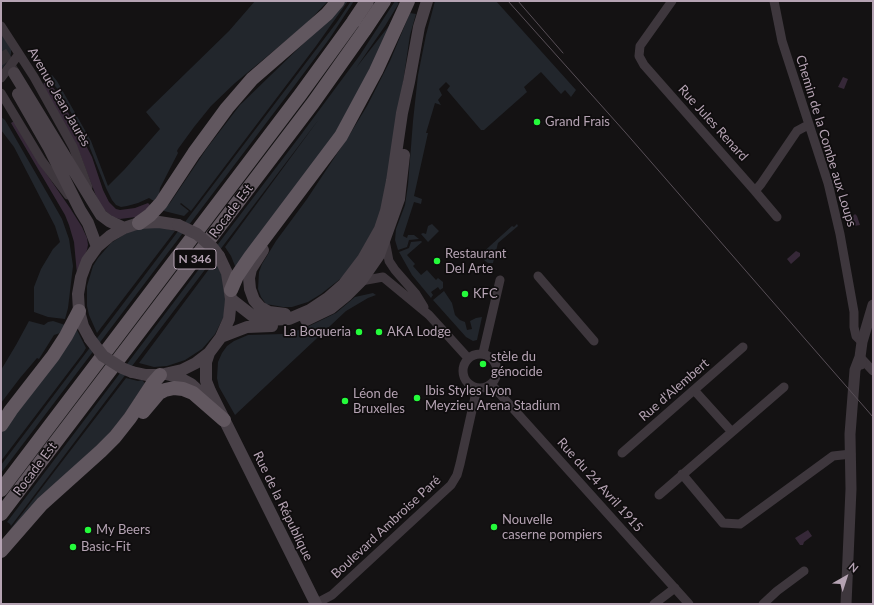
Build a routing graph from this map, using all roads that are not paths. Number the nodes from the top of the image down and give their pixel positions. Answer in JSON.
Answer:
{"nodes":[{"id":1,"x":338,"y":1,"type":"edge"},
{"id":2,"x":367,"y":1,"type":"edge"},
{"id":3,"x":384,"y":1,"type":"edge"},
{"id":4,"x":408,"y":1,"type":"edge"},
{"id":5,"x":426,"y":1,"type":"edge"},
{"id":6,"x":672,"y":1,"type":"edge"},
{"id":7,"x":774,"y":1,"type":"edge"},
{"id":8,"x":1,"y":26,"type":"edge"},
{"id":9,"x":19,"y":54,"type":"junction"},
{"id":10,"x":8,"y":77,"type":"edge"},
{"id":11,"x":409,"y":82,"type":"junction"},
{"id":12,"x":1,"y":93,"type":"edge"},
{"id":13,"x":808,"y":125,"type":"junction"},
{"id":14,"x":755,"y":191,"type":"junction"},
{"id":15,"x":96,"y":207,"type":"junction"},
{"id":16,"x":80,"y":210,"type":"junction"},
{"id":17,"x":777,"y":217,"type":"dead end"},
{"id":18,"x":140,"y":223,"type":"junction"},
{"id":19,"x":124,"y":228,"type":"junction"},
{"id":20,"x":271,"y":229,"type":"junction"},
{"id":21,"x":97,"y":247,"type":"junction"},
{"id":22,"x":374,"y":257,"type":"junction"},
{"id":23,"x":538,"y":276,"type":"dead end"},
{"id":24,"x":382,"y":277,"type":"junction"},
{"id":25,"x":500,"y":280,"type":"dead end"},
{"id":26,"x":361,"y":281,"type":"junction"},
{"id":27,"x":231,"y":295,"type":"junction"},
{"id":28,"x":873,"y":305,"type":"edge"},
{"id":29,"x":310,"y":310,"type":"junction"},
{"id":30,"x":79,"y":311,"type":"junction"},
{"id":31,"x":854,"y":312,"type":"junction"},
{"id":32,"x":429,"y":315,"type":"junction"},
{"id":33,"x":867,"y":324,"type":"junction"},
{"id":34,"x":221,"y":337,"type":"junction"},
{"id":35,"x":594,"y":341,"type":"dead end"},
{"id":36,"x":862,"y":342,"type":"junction"},
{"id":37,"x":743,"y":347,"type":"dead end"},
{"id":38,"x":209,"y":353,"type":"junction"},
{"id":39,"x":483,"y":353,"type":"junction"},
{"id":40,"x":468,"y":358,"type":"junction"},
{"id":41,"x":860,"y":358,"type":"junction"},
{"id":42,"x":873,"y":359,"type":"edge"},
{"id":43,"x":873,"y":371,"type":"edge"},
{"id":44,"x":163,"y":375,"type":"junction"},
{"id":45,"x":491,"y":384,"type":"junction"},
{"id":46,"x":784,"y":387,"type":"dead end"},
{"id":47,"x":477,"y":388,"type":"junction"},
{"id":48,"x":694,"y":390,"type":"junction"},
{"id":49,"x":224,"y":420,"type":"junction"},
{"id":50,"x":1,"y":425,"type":"edge"},
{"id":51,"x":732,"y":432,"type":"junction"},
{"id":52,"x":115,"y":437,"type":"junction"},
{"id":53,"x":622,"y":453,"type":"dead end"},
{"id":54,"x":851,"y":454,"type":"junction"},
{"id":55,"x":682,"y":474,"type":"junction"},
{"id":56,"x":1,"y":490,"type":"edge"},
{"id":57,"x":659,"y":494,"type":"dead end"},
{"id":58,"x":1,"y":514,"type":"edge"},
{"id":59,"x":1,"y":551,"type":"edge"},
{"id":60,"x":804,"y":571,"type":"dead end"},
{"id":61,"x":675,"y":588,"type":"junction"},
{"id":62,"x":315,"y":604,"type":"edge"},
{"id":63,"x":654,"y":604,"type":"edge"},
{"id":64,"x":689,"y":604,"type":"edge"},
{"id":65,"x":763,"y":604,"type":"edge"},
{"id":66,"x":846,"y":604,"type":"edge"}],
"edges":[{"from":1,"to":18,"type":"highway"},
{"from":2,"to":56,"type":"highway","name":"Rocade Est","number":"N 346"},
{"from":3,"to":58,"type":"highway","name":"Rocade Est","number":"N 346"},
{"from":4,"to":20,"type":"highway"},
{"from":5,"to":11,"type":"main road"},
{"from":6,"to":14,"type":"street","name":"Rue Jules Renard"},
{"from":7,"to":13,"type":"street","name":"Chemin de la Combe aux Loups"},
{"from":8,"to":9,"type":"street","name":"Avenue Jean Jaurès"},
{"from":9,"to":10,"type":"street"},
{"from":9,"to":15,"type":"street","name":"Avenue Jean Jaurès"},
{"from":10,"to":15,"type":"main road","name":"Avenue Jean Jaurès"},
{"from":10,"to":16,"type":"main road"},
{"from":11,"to":22,"type":"main road"},
{"from":11,"to":22,"type":"main road"},
{"from":12,"to":16,"type":"street"},
{"from":13,"to":14,"type":"street"},
{"from":13,"to":31,"type":"street","name":"Chemin de la Combe aux Loups"},
{"from":14,"to":17,"type":"street","name":"Rue Jules Renard"},
{"from":15,"to":19,"type":"main road","name":"Avenue Jean Jaurès"},
{"from":16,"to":21,"type":"main road"},
{"from":18,"to":19,"type":"main road"},
{"from":18,"to":27,"type":"main road","bridge":true},
{"from":19,"to":21,"type":"main road"},
{"from":20,"to":27,"type":"highway"},
{"from":20,"to":29,"type":"main road"},
{"from":21,"to":30,"type":"main road"},
{"from":22,"to":24,"type":"street"},
{"from":22,"to":26,"type":"main road"},
{"from":22,"to":29,"type":"main road"},
{"from":22,"to":32,"type":"street"},
{"from":23,"to":35,"type":"street"},
{"from":24,"to":26,"type":"street"},
{"from":24,"to":32,"type":"street"},
{"from":25,"to":39,"type":"street"},
{"from":26,"to":34,"type":"main road"},
{"from":27,"to":29,"type":"main road"},
{"from":27,"to":34,"type":"main road"},
{"from":28,"to":33,"type":"street"},
{"from":30,"to":44,"type":"main road","bridge":true},
{"from":30,"to":50,"type":"highway"},
{"from":31,"to":33,"type":"street"},
{"from":31,"to":36,"type":"street","name":"Chemin de la Combe aux Loups"},
{"from":32,"to":40,"type":"street"},
{"from":33,"to":36,"type":"street"},
{"from":34,"to":38,"type":"main road"},
{"from":36,"to":41,"type":"street"},
{"from":37,"to":48,"type":"street","name":"Rue d'Alembert"},
{"from":38,"to":44,"type":"main road"},
{"from":38,"to":49,"type":"main road","name":"Rue de la République"},
{"from":39,"to":40,"type":"street"},
{"from":39,"to":45,"type":"street"},
{"from":40,"to":47,"type":"street"},
{"from":41,"to":42,"type":"street"},
{"from":41,"to":43,"type":"street"},
{"from":41,"to":54,"type":"street"},
{"from":44,"to":49,"type":"main road","name":"Rue de la République"},
{"from":44,"to":52,"type":"highway"},
{"from":45,"to":47,"type":"street"},
{"from":45,"to":61,"type":"street","name":"Rue du 24 Avril 1915"},
{"from":46,"to":51,"type":"street"},
{"from":47,"to":62,"type":"street","name":"Boulevard Ambroise Paré"},
{"from":48,"to":51,"type":"street"},
{"from":48,"to":53,"type":"street","name":"Rue d'Alembert"},
{"from":49,"to":52,"type":"highway"},
{"from":49,"to":62,"type":"main road","name":"Rue de la République"},
{"from":51,"to":55,"type":"street"},
{"from":52,"to":59,"type":"highway"},
{"from":54,"to":55,"type":"street"},
{"from":54,"to":66,"type":"street"},
{"from":55,"to":57,"type":"street"},
{"from":60,"to":65,"type":"street"},
{"from":61,"to":63,"type":"street"},
{"from":61,"to":64,"type":"street","name":"Rue du 24 Avril 1915"}]}
